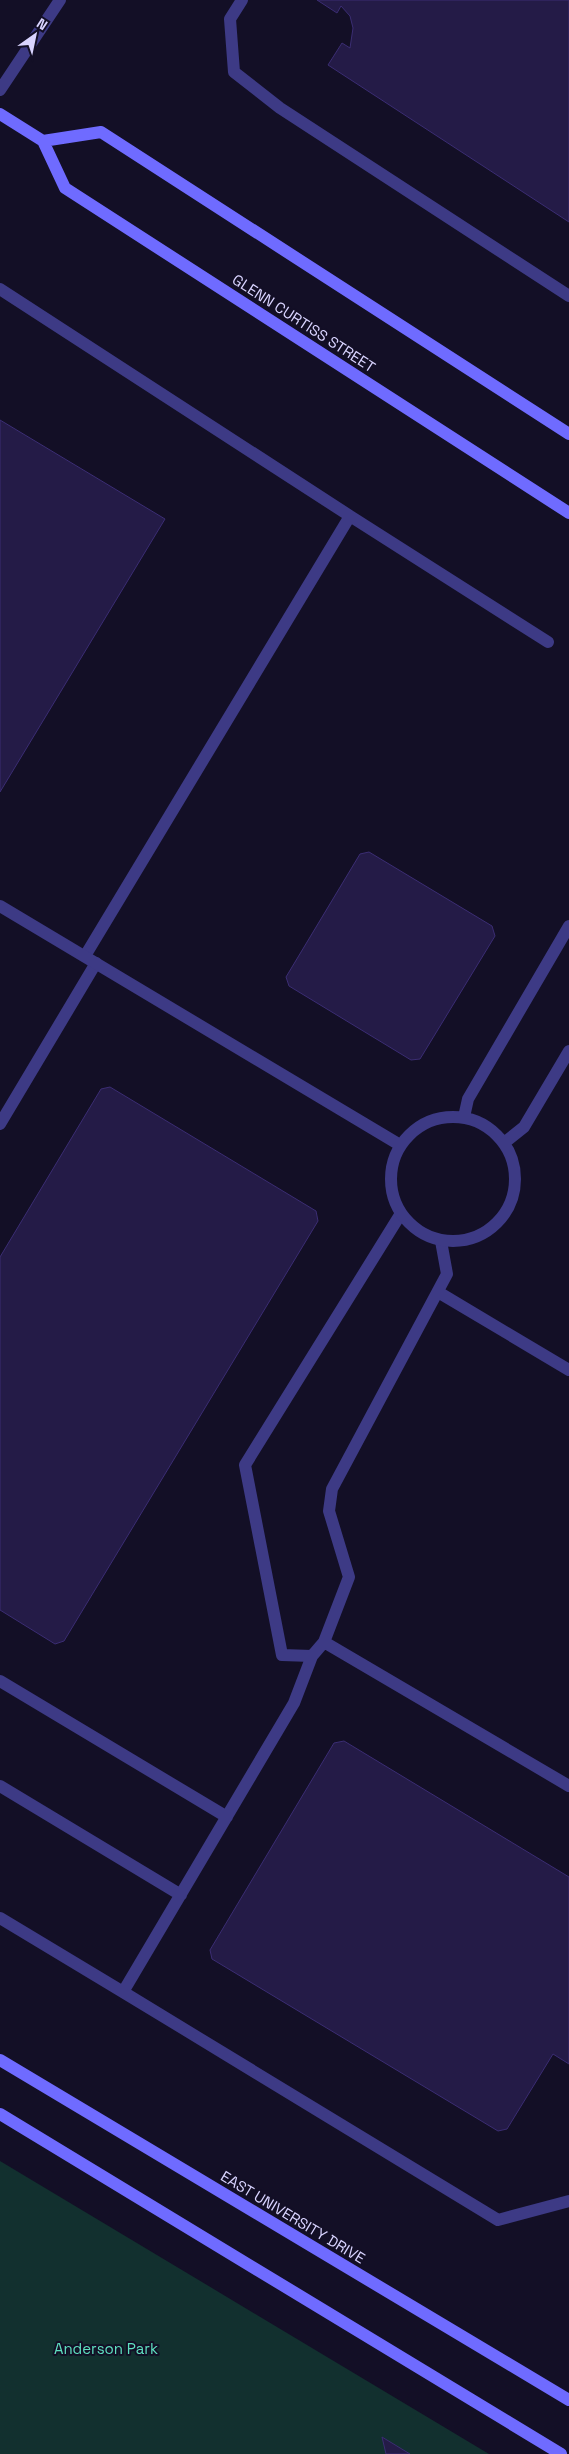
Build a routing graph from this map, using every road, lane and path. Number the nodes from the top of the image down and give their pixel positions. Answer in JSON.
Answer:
{"nodes":[{"id":1,"x":60,"y":0,"type":"edge"},
{"id":2,"x":242,"y":0,"type":"edge"},
{"id":3,"x":0,"y":90,"type":"edge"},
{"id":4,"x":0,"y":114,"type":"edge"},
{"id":5,"x":43,"y":141,"type":"junction"},
{"id":6,"x":0,"y":289,"type":"edge"},
{"id":7,"x":569,"y":296,"type":"edge"},
{"id":8,"x":569,"y":434,"type":"edge"},
{"id":9,"x":569,"y":513,"type":"edge"},
{"id":10,"x":350,"y":516,"type":"junction"},
{"id":11,"x":548,"y":642,"type":"dead end"},
{"id":12,"x":0,"y":906,"type":"edge"},
{"id":13,"x":569,"y":926,"type":"edge"},
{"id":14,"x":90,"y":959,"type":"junction"},
{"id":15,"x":569,"y":1051,"type":"edge"},
{"id":16,"x":464,"y":1117,"type":"junction"},
{"id":17,"x":0,"y":1124,"type":"edge"},
{"id":18,"x":504,"y":1143,"type":"junction"},
{"id":19,"x":400,"y":1145,"type":"junction"},
{"id":20,"x":400,"y":1214,"type":"junction"},
{"id":21,"x":441,"y":1241,"type":"junction"},
{"id":22,"x":438,"y":1292,"type":"junction"},
{"id":23,"x":569,"y":1370,"type":"edge"},
{"id":24,"x":324,"y":1642,"type":"junction"},
{"id":25,"x":312,"y":1656,"type":"junction"},
{"id":26,"x":0,"y":1681,"type":"edge"},
{"id":27,"x":0,"y":1786,"type":"edge"},
{"id":28,"x":569,"y":1786,"type":"edge"},
{"id":29,"x":227,"y":1817,"type":"junction"},
{"id":30,"x":181,"y":1895,"type":"junction"},
{"id":31,"x":0,"y":1918,"type":"edge"},
{"id":32,"x":124,"y":1992,"type":"junction"},
{"id":33,"x":0,"y":2060,"type":"edge"},
{"id":34,"x":0,"y":2114,"type":"edge"},
{"id":35,"x":569,"y":2201,"type":"edge"},
{"id":36,"x":569,"y":2400,"type":"edge"},
{"id":37,"x":561,"y":2454,"type":"edge"}],
"edges":[{"from":1,"to":3,"type":"street"},
{"from":2,"to":7,"type":"street"},
{"from":4,"to":5,"type":"street"},
{"from":5,"to":8,"type":"street"},
{"from":5,"to":9,"type":"street","name":"GLENN CURTISS STREET"},
{"from":6,"to":10,"type":"street"},
{"from":10,"to":11,"type":"street"},
{"from":10,"to":14,"type":"street"},
{"from":12,"to":14,"type":"street"},
{"from":13,"to":16,"type":"street"},
{"from":14,"to":17,"type":"street"},
{"from":14,"to":19,"type":"street"},
{"from":15,"to":18,"type":"street"},
{"from":16,"to":18,"type":"street"},
{"from":16,"to":19,"type":"street"},
{"from":18,"to":21,"type":"street"},
{"from":19,"to":20,"type":"street"},
{"from":20,"to":21,"type":"street"},
{"from":20,"to":25,"type":"street"},
{"from":21,"to":22,"type":"street"},
{"from":22,"to":23,"type":"street"},
{"from":22,"to":24,"type":"street"},
{"from":24,"to":25,"type":"street"},
{"from":24,"to":28,"type":"street"},
{"from":25,"to":29,"type":"street"},
{"from":26,"to":29,"type":"street"},
{"from":27,"to":30,"type":"street"},
{"from":29,"to":30,"type":"street"},
{"from":30,"to":32,"type":"street"},
{"from":31,"to":32,"type":"street"},
{"from":32,"to":35,"type":"street"},
{"from":33,"to":36,"type":"street","name":"EAST UNIVERSITY DRIVE"},
{"from":34,"to":37,"type":"street"}]}
